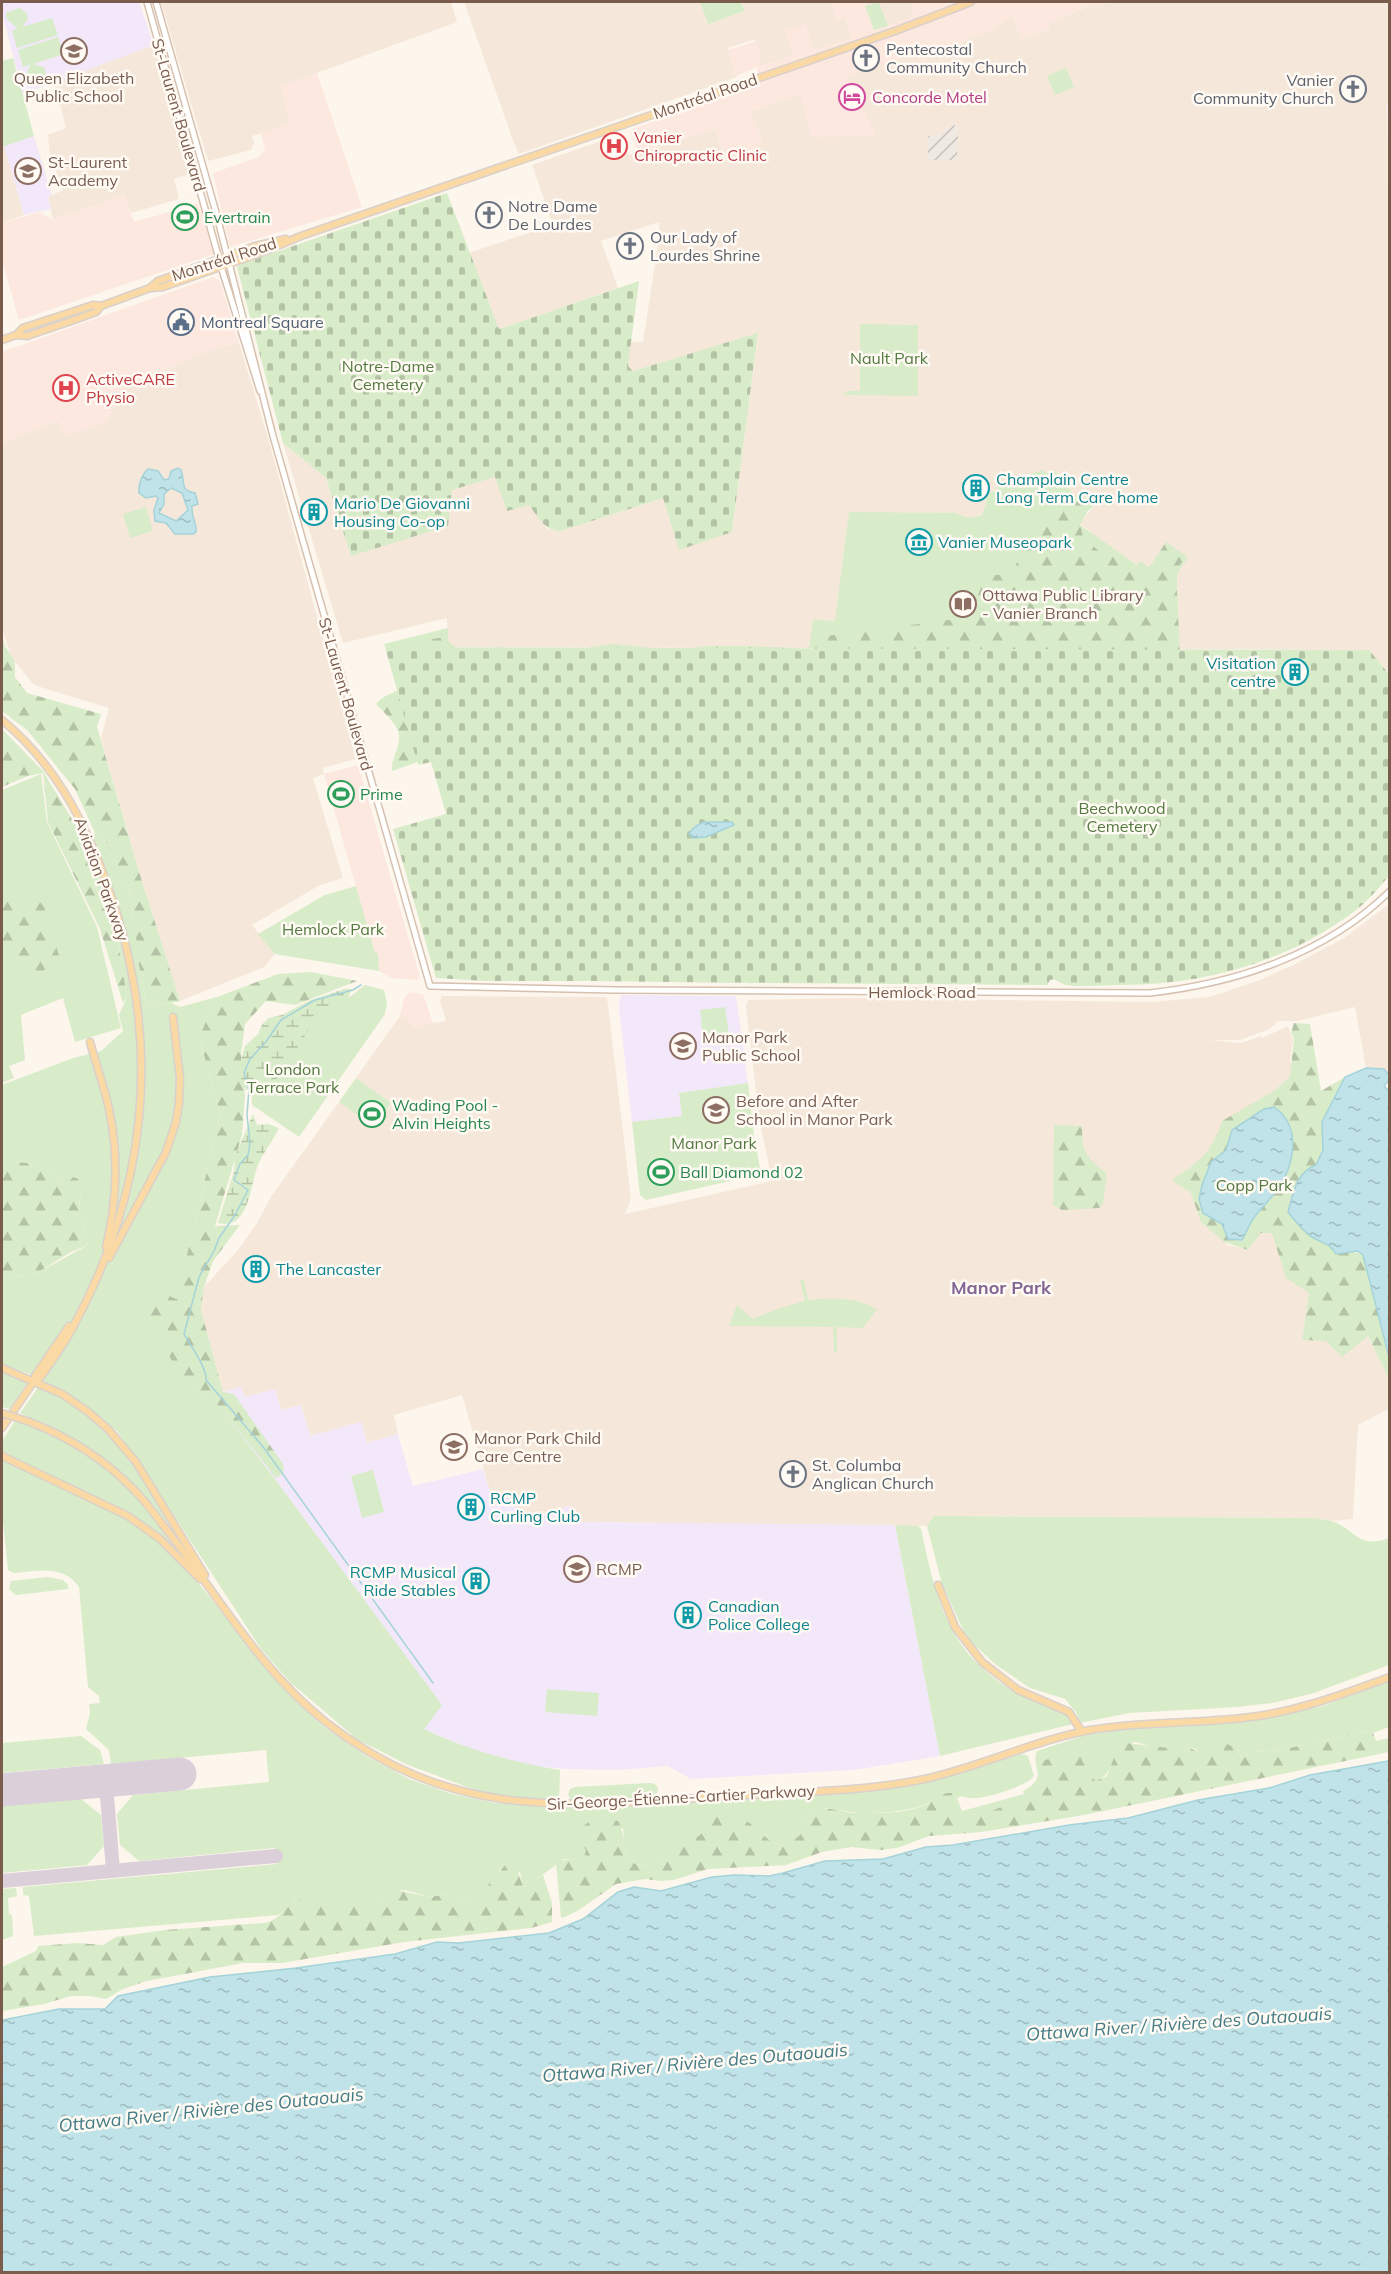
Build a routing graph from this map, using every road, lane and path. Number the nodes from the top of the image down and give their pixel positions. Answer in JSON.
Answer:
{"nodes":[{"id":1,"x":147,"y":2,"type":"edge"},
{"id":2,"x":156,"y":2,"type":"edge"},
{"id":3,"x":971,"y":2,"type":"edge"},
{"id":4,"x":301,"y":236,"type":"junction"},
{"id":5,"x":227,"y":256,"type":"junction"},
{"id":6,"x":219,"y":259,"type":"junction"},
{"id":7,"x":229,"y":264,"type":"junction"},
{"id":8,"x":221,"y":267,"type":"junction"},
{"id":9,"x":150,"y":288,"type":"junction"},
{"id":10,"x":243,"y":316,"type":"junction"},
{"id":11,"x":236,"y":318,"type":"junction"},
{"id":12,"x":2,"y":340,"type":"edge"},
{"id":13,"x":264,"y":401,"type":"junction"},
{"id":14,"x":2,"y":720,"type":"edge"},
{"id":15,"x":1389,"y":891,"type":"edge"},
{"id":16,"x":430,"y":986,"type":"joint"},
{"id":17,"x":173,"y":1017,"type":"dead end"},
{"id":18,"x":90,"y":1042,"type":"dead end"},
{"id":19,"x":97,"y":1279,"type":"junction"},
{"id":20,"x":2,"y":1368,"type":"edge"},
{"id":21,"x":34,"y":1381,"type":"junction"},
{"id":22,"x":2,"y":1413,"type":"edge"},
{"id":23,"x":2,"y":1428,"type":"edge"},
{"id":24,"x":2,"y":1456,"type":"edge"},
{"id":25,"x":938,"y":1585,"type":"dead end"},
{"id":26,"x":219,"y":1599,"type":"junction"},
{"id":27,"x":1389,"y":1677,"type":"edge"},
{"id":28,"x":1082,"y":1732,"type":"junction"}],
"edges":[{"from":1,"to":6,"type":"main road","name":"St-Laurent Boulevard"},
{"from":2,"to":5,"type":"main road","name":"St-Laurent Boulevard"},
{"from":3,"to":4,"type":"main road","name":"Montréal Road"},
{"from":4,"to":5,"type":"main road","name":"Montréal Road"},
{"from":4,"to":7,"type":"main road","name":"Montréal Road"},
{"from":5,"to":6,"type":"main road","name":"Montréal Road"},
{"from":5,"to":7,"type":"main road","name":"St-Laurent Boulevard"},
{"from":6,"to":8,"type":"main road","name":"St-Laurent Boulevard"},
{"from":6,"to":9,"type":"main road","name":"Montréal Road"},
{"from":7,"to":8,"type":"main road","name":"Montréal Road"},
{"from":7,"to":10,"type":"main road","name":"St-Laurent Boulevard"},
{"from":8,"to":9,"type":"main road","name":"Montréal Road"},
{"from":8,"to":11,"type":"main road","name":"St-Laurent Boulevard"},
{"from":9,"to":12,"type":"main road","name":"Montréal Road"},
{"from":10,"to":11,"type":"main road"},
{"from":10,"to":13,"type":"main road","name":"St-Laurent Boulevard"},
{"from":11,"to":13,"type":"main road","name":"St-Laurent Boulevard"},
{"from":13,"to":16,"type":"main road","name":"St-Laurent Boulevard"},
{"from":14,"to":19,"type":"main road","name":"Aviation Parkway"},
{"from":15,"to":16,"type":"main road","name":"Hemlock Road"},
{"from":17,"to":19,"type":"main road"},
{"from":18,"to":19,"type":"main road"},
{"from":19,"to":21,"type":"main road","name":"Aviation Parkway"},
{"from":20,"to":21,"type":"main road"},
{"from":21,"to":23,"type":"main road","name":"Aviation Parkway"},
{"from":21,"to":26,"type":"main road"},
{"from":22,"to":26,"type":"main road","name":"Sir-George-Étienne-Cartier Parkway","bridge":true},
{"from":24,"to":26,"type":"main road"},
{"from":25,"to":28,"type":"main road"},
{"from":26,"to":28,"type":"main road","name":"Sir-George-Étienne-Cartier Parkway"},
{"from":27,"to":28,"type":"main road","name":"Sir-George-Étienne-Cartier Parkway"}]}
